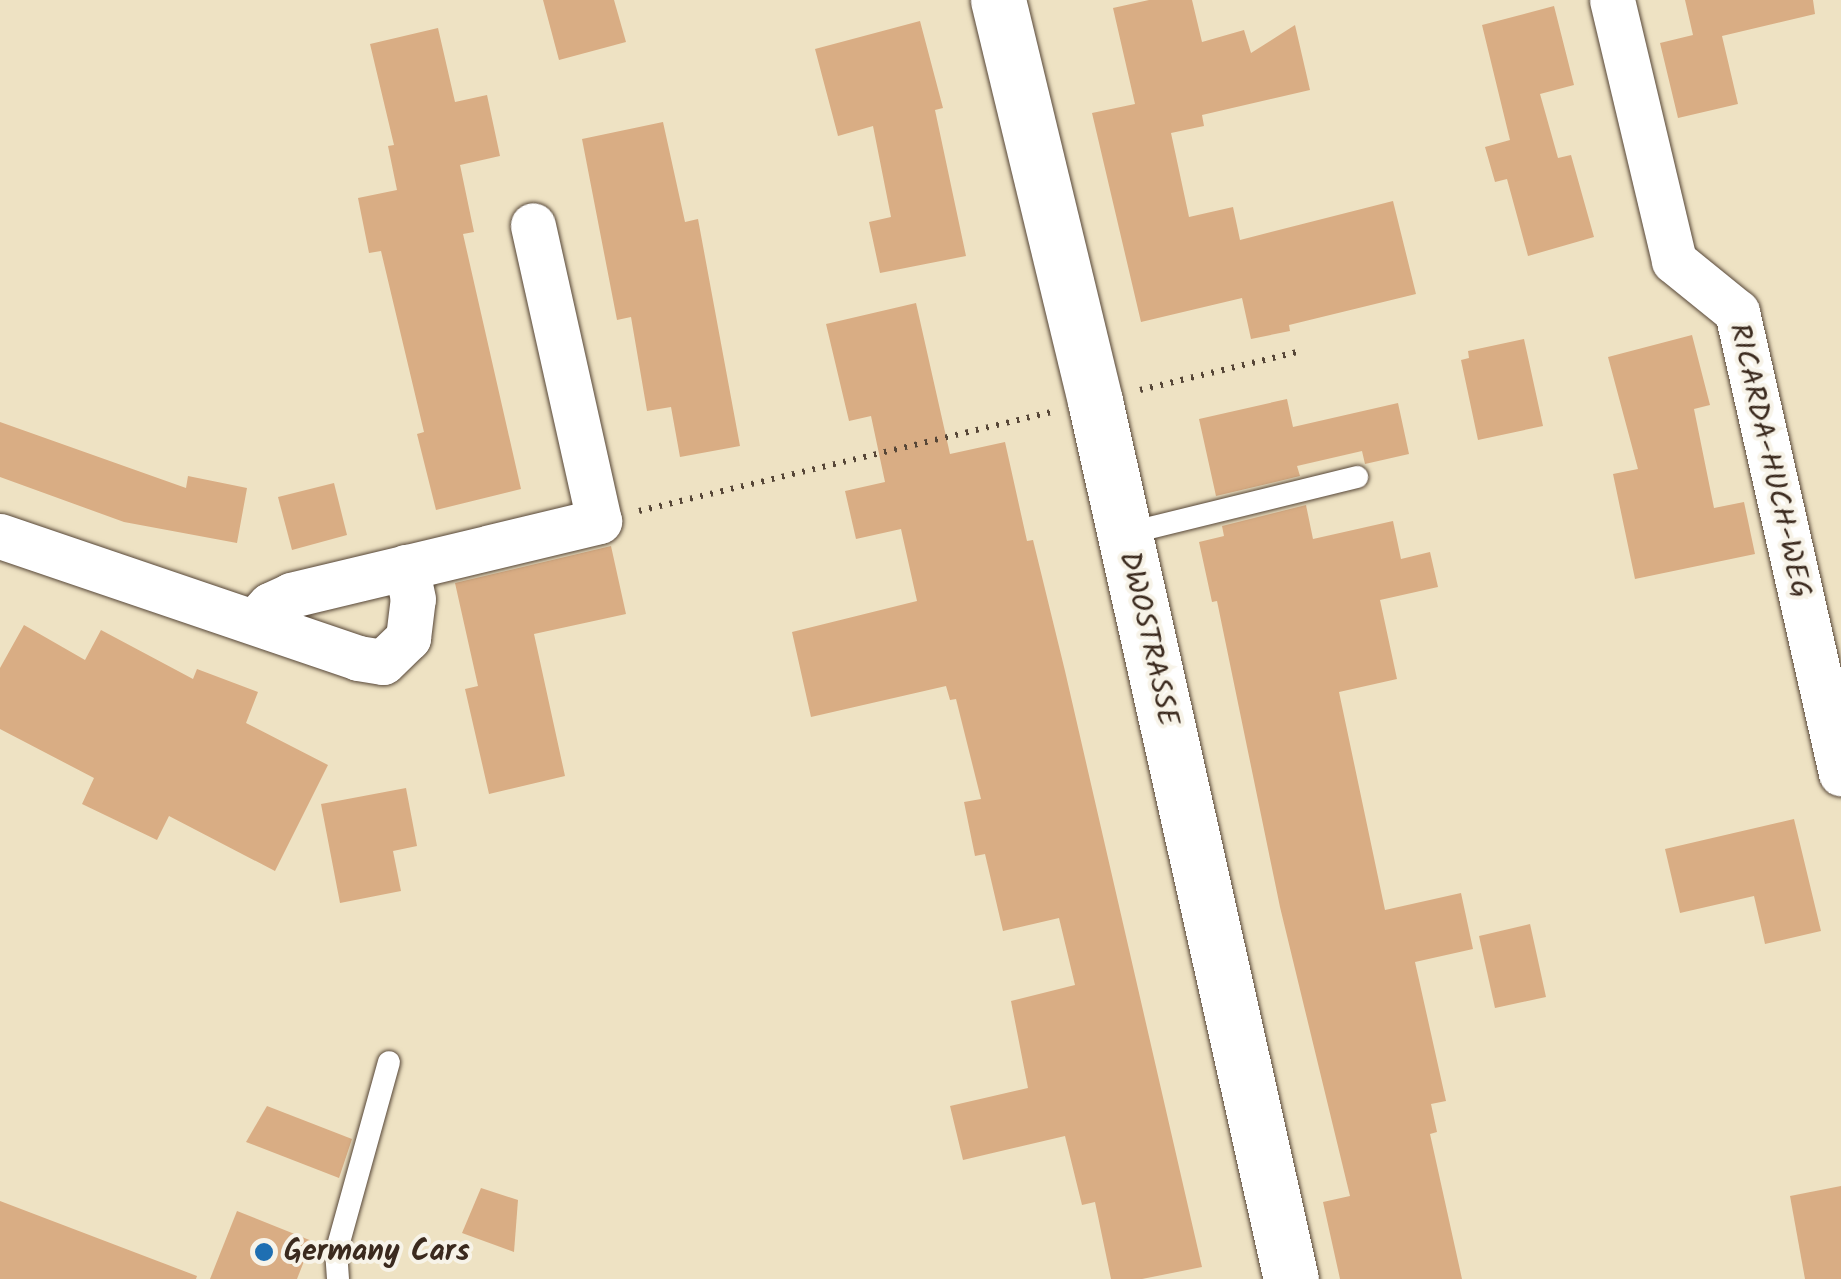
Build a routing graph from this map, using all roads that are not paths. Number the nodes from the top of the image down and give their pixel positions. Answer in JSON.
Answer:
{"nodes":[{"id":1,"x":998,"y":0,"type":"edge"},
{"id":2,"x":1612,"y":0,"type":"edge"},
{"id":3,"x":533,"y":226,"type":"dead end"},
{"id":4,"x":1356,"y":477,"type":"dead end"},
{"id":5,"x":1125,"y":534,"type":"junction"},
{"id":6,"x":0,"y":536,"type":"edge"},
{"id":7,"x":406,"y":567,"type":"junction"},
{"id":8,"x":255,"y":621,"type":"junction"},
{"id":9,"x":1841,"y":773,"type":"edge"},
{"id":10,"x":389,"y":1062,"type":"dead end"},
{"id":11,"x":338,"y":1279,"type":"edge"},
{"id":12,"x":1291,"y":1279,"type":"edge"}],
"edges":[{"from":1,"to":5,"type":"street","name":"DWOSTRASSE"},
{"from":2,"to":9,"type":"street","name":"RICARDA-HUCH-WEG"},
{"from":3,"to":7,"type":"street"},
{"from":4,"to":5,"type":"lane"},
{"from":5,"to":12,"type":"street","name":"DWOSTRASSE"},
{"from":6,"to":8,"type":"street"},
{"from":7,"to":8,"type":"street"},
{"from":7,"to":8,"type":"street"},
{"from":10,"to":11,"type":"lane"}]}
